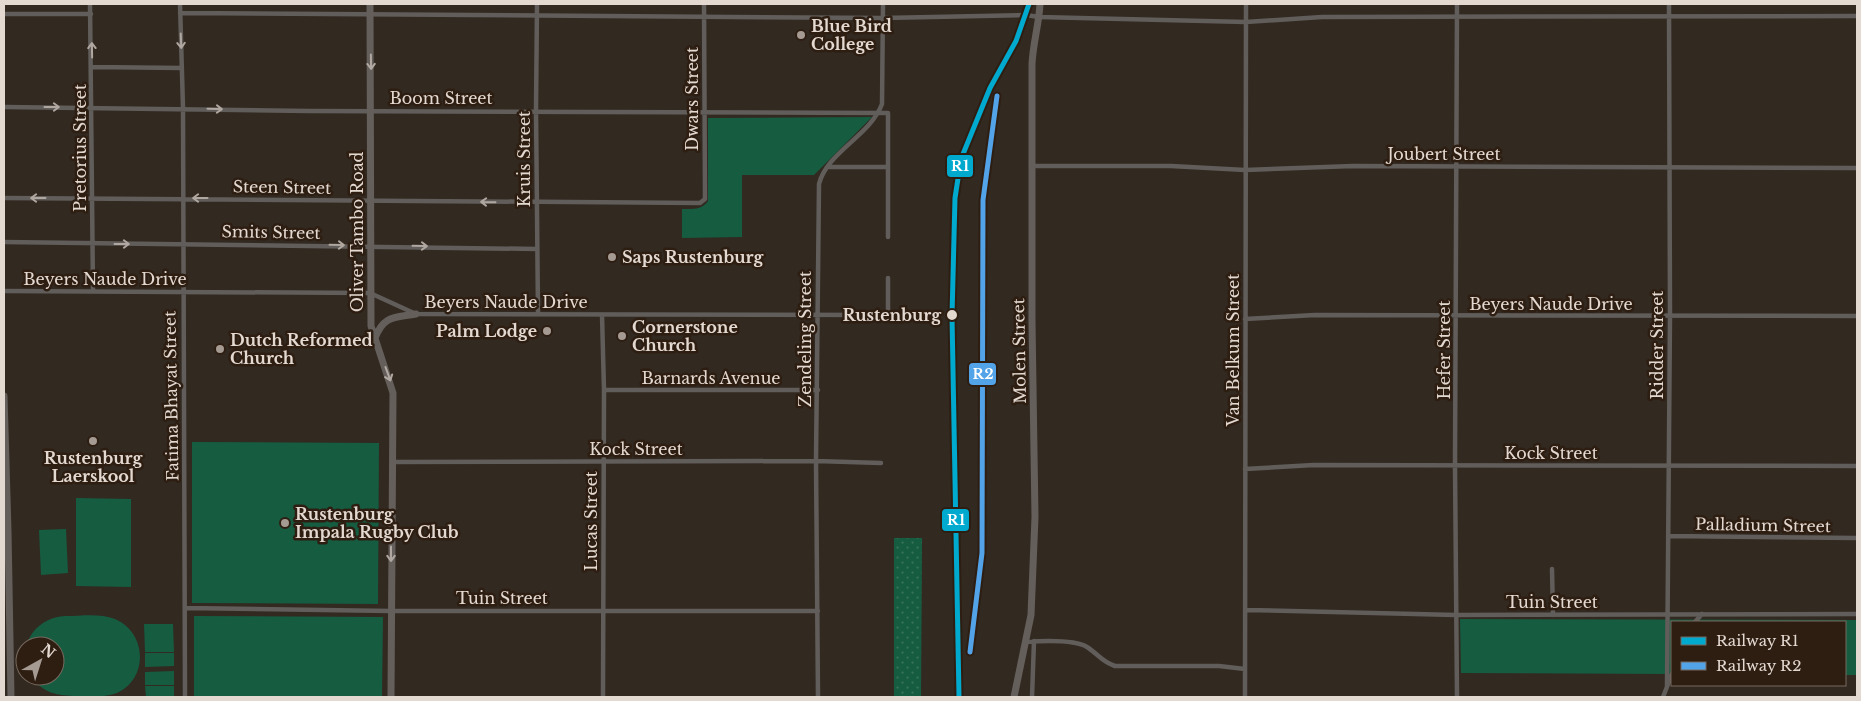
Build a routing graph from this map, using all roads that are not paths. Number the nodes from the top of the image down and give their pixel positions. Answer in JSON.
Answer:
{"nodes":[{"id":1,"x":90,"y":4,"type":"edge"},
{"id":2,"x":180,"y":4,"type":"edge"},
{"id":3,"x":370,"y":4,"type":"edge"},
{"id":4,"x":537,"y":4,"type":"edge"},
{"id":5,"x":704,"y":4,"type":"edge"},
{"id":6,"x":883,"y":4,"type":"edge"},
{"id":7,"x":1040,"y":4,"type":"edge"},
{"id":8,"x":1246,"y":4,"type":"edge"},
{"id":9,"x":1457,"y":4,"type":"edge"},
{"id":10,"x":1669,"y":4,"type":"edge"},
{"id":11,"x":180,"y":13,"type":"junction"},
{"id":12,"x":4,"y":14,"type":"edge"},
{"id":13,"x":91,"y":14,"type":"junction"},
{"id":14,"x":370,"y":14,"type":"junction"},
{"id":15,"x":537,"y":16,"type":"junction"},
{"id":16,"x":1669,"y":16,"type":"junction"},
{"id":17,"x":1857,"y":16,"type":"edge"},
{"id":18,"x":1039,"y":17,"type":"junction"},
{"id":19,"x":1457,"y":17,"type":"junction"},
{"id":20,"x":704,"y":18,"type":"junction"},
{"id":21,"x":883,"y":18,"type":"junction"},
{"id":22,"x":1246,"y":22,"type":"junction"},
{"id":23,"x":92,"y":67,"type":"junction"},
{"id":24,"x":182,"y":68,"type":"junction"},
{"id":25,"x":4,"y":107,"type":"edge"},
{"id":26,"x":92,"y":107,"type":"junction"},
{"id":27,"x":183,"y":108,"type":"junction"},
{"id":28,"x":371,"y":110,"type":"junction"},
{"id":29,"x":536,"y":110,"type":"junction"},
{"id":30,"x":704,"y":112,"type":"junction"},
{"id":31,"x":879,"y":113,"type":"junction"},
{"id":32,"x":1031,"y":166,"type":"junction"},
{"id":33,"x":828,"y":167,"type":"junction"},
{"id":34,"x":888,"y":167,"type":"junction"},
{"id":35,"x":1457,"y":167,"type":"junction"},
{"id":36,"x":1670,"y":167,"type":"junction"},
{"id":37,"x":1857,"y":168,"type":"edge"},
{"id":38,"x":1245,"y":170,"type":"junction"},
{"id":39,"x":704,"y":195,"type":"joint"},
{"id":40,"x":4,"y":198,"type":"edge"},
{"id":41,"x":93,"y":198,"type":"junction"},
{"id":42,"x":183,"y":198,"type":"junction"},
{"id":43,"x":372,"y":200,"type":"junction"},
{"id":44,"x":536,"y":202,"type":"junction"},
{"id":45,"x":888,"y":237,"type":"dead end"},
{"id":46,"x":4,"y":242,"type":"edge"},
{"id":47,"x":93,"y":243,"type":"junction"},
{"id":48,"x":182,"y":244,"type":"junction"},
{"id":49,"x":372,"y":246,"type":"junction"},
{"id":50,"x":537,"y":249,"type":"junction"},
{"id":51,"x":888,"y":278,"type":"dead end"},
{"id":52,"x":4,"y":291,"type":"edge"},
{"id":53,"x":93,"y":291,"type":"junction"},
{"id":54,"x":183,"y":292,"type":"junction"},
{"id":55,"x":370,"y":293,"type":"junction"},
{"id":56,"x":538,"y":313,"type":"junction"},
{"id":57,"x":416,"y":314,"type":"junction"},
{"id":58,"x":602,"y":315,"type":"junction"},
{"id":59,"x":817,"y":315,"type":"junction"},
{"id":60,"x":1456,"y":316,"type":"junction"},
{"id":61,"x":1670,"y":316,"type":"junction"},
{"id":62,"x":1857,"y":316,"type":"edge"},
{"id":63,"x":1245,"y":319,"type":"junction"},
{"id":64,"x":374,"y":338,"type":"junction"},
{"id":65,"x":604,"y":390,"type":"junction"},
{"id":66,"x":818,"y":390,"type":"junction"},
{"id":67,"x":4,"y":396,"type":"edge"},
{"id":68,"x":4,"y":430,"type":"edge"},
{"id":69,"x":816,"y":461,"type":"junction"},
{"id":70,"x":392,"y":462,"type":"junction"},
{"id":71,"x":603,"y":462,"type":"junction"},
{"id":72,"x":881,"y":463,"type":"dead end"},
{"id":73,"x":1455,"y":465,"type":"junction"},
{"id":74,"x":1669,"y":466,"type":"junction"},
{"id":75,"x":1857,"y":466,"type":"edge"},
{"id":76,"x":1245,"y":469,"type":"junction"},
{"id":77,"x":1668,"y":536,"type":"junction"},
{"id":78,"x":1857,"y":538,"type":"edge"},
{"id":79,"x":1552,"y":569,"type":"dead end"},
{"id":80,"x":186,"y":608,"type":"junction"},
{"id":81,"x":603,"y":610,"type":"junction"},
{"id":82,"x":1246,"y":610,"type":"junction"},
{"id":83,"x":391,"y":611,"type":"junction"},
{"id":84,"x":818,"y":611,"type":"junction"},
{"id":85,"x":1668,"y":614,"type":"junction"},
{"id":86,"x":1702,"y":614,"type":"junction"},
{"id":87,"x":1857,"y":614,"type":"edge"},
{"id":88,"x":1456,"y":615,"type":"junction"},
{"id":89,"x":1553,"y":615,"type":"junction"},
{"id":90,"x":1696,"y":621,"type":"edge"},
{"id":91,"x":1034,"y":641,"type":"junction"},
{"id":92,"x":1025,"y":642,"type":"junction"},
{"id":93,"x":1245,"y":670,"type":"junction"},
{"id":94,"x":1671,"y":676,"type":"edge"},
{"id":95,"x":1667,"y":686,"type":"junction"},
{"id":96,"x":11,"y":697,"type":"edge"},
{"id":97,"x":186,"y":697,"type":"edge"},
{"id":98,"x":391,"y":697,"type":"edge"},
{"id":99,"x":604,"y":697,"type":"edge"},
{"id":100,"x":818,"y":697,"type":"edge"},
{"id":101,"x":1014,"y":697,"type":"edge"},
{"id":102,"x":1032,"y":697,"type":"edge"},
{"id":103,"x":1245,"y":697,"type":"edge"},
{"id":104,"x":1457,"y":697,"type":"edge"},
{"id":105,"x":1663,"y":697,"type":"edge"}],
"edges":[{"from":1,"to":13,"type":"street","name":"Pretorius Street"},
{"from":2,"to":11,"type":"street","name":"Fatima Bhayat Street"},
{"from":3,"to":14,"type":"main road","name":"Oliver Tambo Road"},
{"from":4,"to":15,"type":"street","name":"Kruis Street"},
{"from":5,"to":20,"type":"street","name":"Dwars Street"},
{"from":6,"to":21,"type":"street"},
{"from":7,"to":18,"type":"main road","name":"Molen Street"},
{"from":8,"to":22,"type":"street","name":"Van Belkum Street"},
{"from":9,"to":19,"type":"street","name":"Hefer Street"},
{"from":10,"to":16,"type":"street","name":"Ridder Street"},
{"from":11,"to":14,"type":"street"},
{"from":11,"to":24,"type":"street","name":"Fatima Bhayat Street","one_way":true},
{"from":12,"to":13,"type":"street"},
{"from":23,"to":13,"type":"street","name":"Pretorius Street","one_way":true},
{"from":14,"to":15,"type":"street"},
{"from":14,"to":28,"type":"main road","name":"Oliver Tambo Road","one_way":true},
{"from":15,"to":20,"type":"street"},
{"from":15,"to":29,"type":"street","name":"Kruis Street"},
{"from":16,"to":17,"type":"street"},
{"from":16,"to":19,"type":"street"},
{"from":16,"to":36,"type":"street","name":"Ridder Street"},
{"from":18,"to":21,"type":"street"},
{"from":18,"to":22,"type":"street"},
{"from":18,"to":32,"type":"main road","name":"Molen Street"},
{"from":19,"to":22,"type":"street"},
{"from":19,"to":35,"type":"street","name":"Hefer Street"},
{"from":20,"to":21,"type":"street"},
{"from":20,"to":30,"type":"street","name":"Dwars Street"},
{"from":21,"to":31,"type":"street"},
{"from":22,"to":38,"type":"street","name":"Van Belkum Street"},
{"from":23,"to":24,"type":"street"},
{"from":23,"to":26,"type":"street","name":"Pretorius Street"},
{"from":24,"to":27,"type":"street","name":"Fatima Bhayat Street"},
{"from":25,"to":26,"type":"street","name":"Boom Street","one_way":true},
{"from":26,"to":27,"type":"street","name":"Boom Street"},
{"from":26,"to":41,"type":"street","name":"Pretorius Street"},
{"from":27,"to":28,"type":"street","name":"Boom Street","one_way":true},
{"from":27,"to":42,"type":"street","name":"Fatima Bhayat Street"},
{"from":28,"to":29,"type":"street","name":"Boom Street"},
{"from":28,"to":43,"type":"main road","name":"Oliver Tambo Road"},
{"from":29,"to":30,"type":"street","name":"Boom Street"},
{"from":29,"to":44,"type":"street","name":"Kruis Street"},
{"from":30,"to":31,"type":"street","name":"Boom Street"},
{"from":30,"to":39,"type":"street","name":"Dwars Street"},
{"from":31,"to":33,"type":"street","name":"Zendeling Street"},
{"from":31,"to":34,"type":"street"},
{"from":32,"to":38,"type":"street","name":"Joubert Street"},
{"from":32,"to":92,"type":"main road","name":"Molen Street"},
{"from":33,"to":34,"type":"street"},
{"from":33,"to":59,"type":"street","name":"Zendeling Street"},
{"from":34,"to":45,"type":"street"},
{"from":35,"to":36,"type":"street","name":"Joubert Street"},
{"from":35,"to":38,"type":"street","name":"Joubert Street"},
{"from":35,"to":60,"type":"street","name":"Hefer Street"},
{"from":36,"to":37,"type":"street","name":"Joubert Street"},
{"from":36,"to":61,"type":"street","name":"Ridder Street"},
{"from":38,"to":63,"type":"street","name":"Van Belkum Street"},
{"from":39,"to":44,"type":"street","name":"Steen Street"},
{"from":41,"to":40,"type":"street","name":"Steen Street","one_way":true},
{"from":41,"to":42,"type":"street","name":"Steen Street"},
{"from":41,"to":47,"type":"street","name":"Pretorius Street"},
{"from":43,"to":42,"type":"street","name":"Steen Street","one_way":true},
{"from":42,"to":48,"type":"street","name":"Fatima Bhayat Street"},
{"from":44,"to":43,"type":"street","name":"Steen Street","one_way":true},
{"from":43,"to":49,"type":"main road","name":"Oliver Tambo Road"},
{"from":44,"to":50,"type":"street","name":"Kruis Street"},
{"from":46,"to":47,"type":"street","name":"Smits Street"},
{"from":47,"to":48,"type":"street","name":"Smits Street","one_way":true},
{"from":47,"to":53,"type":"street","name":"Pretorius Street"},
{"from":48,"to":49,"type":"street","name":"Smits Street","one_way":true},
{"from":48,"to":54,"type":"street","name":"Fatima Bhayat Street"},
{"from":49,"to":50,"type":"street","name":"Smits Street","one_way":true},
{"from":49,"to":55,"type":"main road","name":"Oliver Tambo Road"},
{"from":50,"to":56,"type":"street","name":"Kruis Street"},
{"from":51,"to":59,"type":"street","name":"Beyers Naude Drive"},
{"from":52,"to":53,"type":"street","name":"Beyers Naude Drive"},
{"from":53,"to":54,"type":"street","name":"Beyers Naude Drive"},
{"from":54,"to":55,"type":"street","name":"Beyers Naude Drive"},
{"from":54,"to":80,"type":"street","name":"Fatima Bhayat Street"},
{"from":55,"to":57,"type":"street","name":"Beyers Naude Drive"},
{"from":55,"to":64,"type":"main road","name":"Oliver Tambo Road"},
{"from":56,"to":57,"type":"street","name":"Beyers Naude Drive"},
{"from":56,"to":58,"type":"street","name":"Beyers Naude Drive"},
{"from":57,"to":64,"type":"main road"},
{"from":58,"to":59,"type":"street","name":"Beyers Naude Drive"},
{"from":58,"to":65,"type":"street","name":"Lucas Street"},
{"from":59,"to":66,"type":"street","name":"Zendeling Street"},
{"from":60,"to":61,"type":"street","name":"Beyers Naude Drive"},
{"from":60,"to":63,"type":"street","name":"Beyers Naude Drive"},
{"from":60,"to":73,"type":"street","name":"Hefer Street"},
{"from":61,"to":62,"type":"street","name":"Beyers Naude Drive"},
{"from":61,"to":74,"type":"street","name":"Ridder Street"},
{"from":63,"to":76,"type":"street","name":"Van Belkum Street"},
{"from":64,"to":70,"type":"main road","name":"Oliver Tambo Road","one_way":true},
{"from":65,"to":66,"type":"street","name":"Barnards Avenue"},
{"from":65,"to":71,"type":"street","name":"Lucas Street"},
{"from":66,"to":69,"type":"street","name":"Zendeling Street"},
{"from":67,"to":68,"type":"main road"},
{"from":68,"to":96,"type":"main road"},
{"from":69,"to":71,"type":"street","name":"Kock Street"},
{"from":69,"to":72,"type":"street","name":"Kock Street"},
{"from":69,"to":84,"type":"street","name":"Zendeling Street"},
{"from":70,"to":71,"type":"street","name":"Kock Street"},
{"from":70,"to":83,"type":"main road","name":"Oliver Tambo Road","one_way":true},
{"from":71,"to":81,"type":"street","name":"Lucas Street"},
{"from":73,"to":74,"type":"street","name":"Kock Street"},
{"from":73,"to":76,"type":"street","name":"Kock Street"},
{"from":73,"to":88,"type":"street","name":"Hefer Street"},
{"from":74,"to":75,"type":"street","name":"Kock Street"},
{"from":74,"to":77,"type":"street","name":"Ridder Street"},
{"from":76,"to":82,"type":"street","name":"Van Belkum Street"},
{"from":77,"to":78,"type":"street","name":"Palladium Street"},
{"from":77,"to":85,"type":"street","name":"Ridder Street"},
{"from":79,"to":89,"type":"street"},
{"from":80,"to":83,"type":"street","name":"Tuin Street"},
{"from":80,"to":97,"type":"street","name":"Fatima Bhayat Street"},
{"from":81,"to":83,"type":"street","name":"Tuin Street"},
{"from":81,"to":84,"type":"street","name":"Tuin Street"},
{"from":81,"to":99,"type":"street","name":"Lucas Street"},
{"from":82,"to":88,"type":"street","name":"Tuin Street"},
{"from":82,"to":93,"type":"street","name":"Van Belkum Street"},
{"from":83,"to":98,"type":"main road","name":"Oliver Tambo Road"},
{"from":84,"to":100,"type":"street","name":"Zendeling Street"},
{"from":85,"to":86,"type":"street","name":"Tuin Street"},
{"from":85,"to":89,"type":"street","name":"Tuin Street"},
{"from":85,"to":95,"type":"street","name":"Ridder Street"},
{"from":86,"to":87,"type":"street","name":"Tuin Street"},
{"from":86,"to":90,"type":"street"},
{"from":88,"to":89,"type":"street","name":"Tuin Street"},
{"from":88,"to":104,"type":"street","name":"Hefer Street"},
{"from":91,"to":92,"type":"street"},
{"from":91,"to":93,"type":"street"},
{"from":91,"to":102,"type":"street"},
{"from":92,"to":101,"type":"main road","name":"Molen Street"},
{"from":93,"to":103,"type":"street","name":"Van Belkum Street"},
{"from":94,"to":95,"type":"street","name":"Ridder Street"},
{"from":95,"to":105,"type":"street","name":"Ridder Street"}]}
